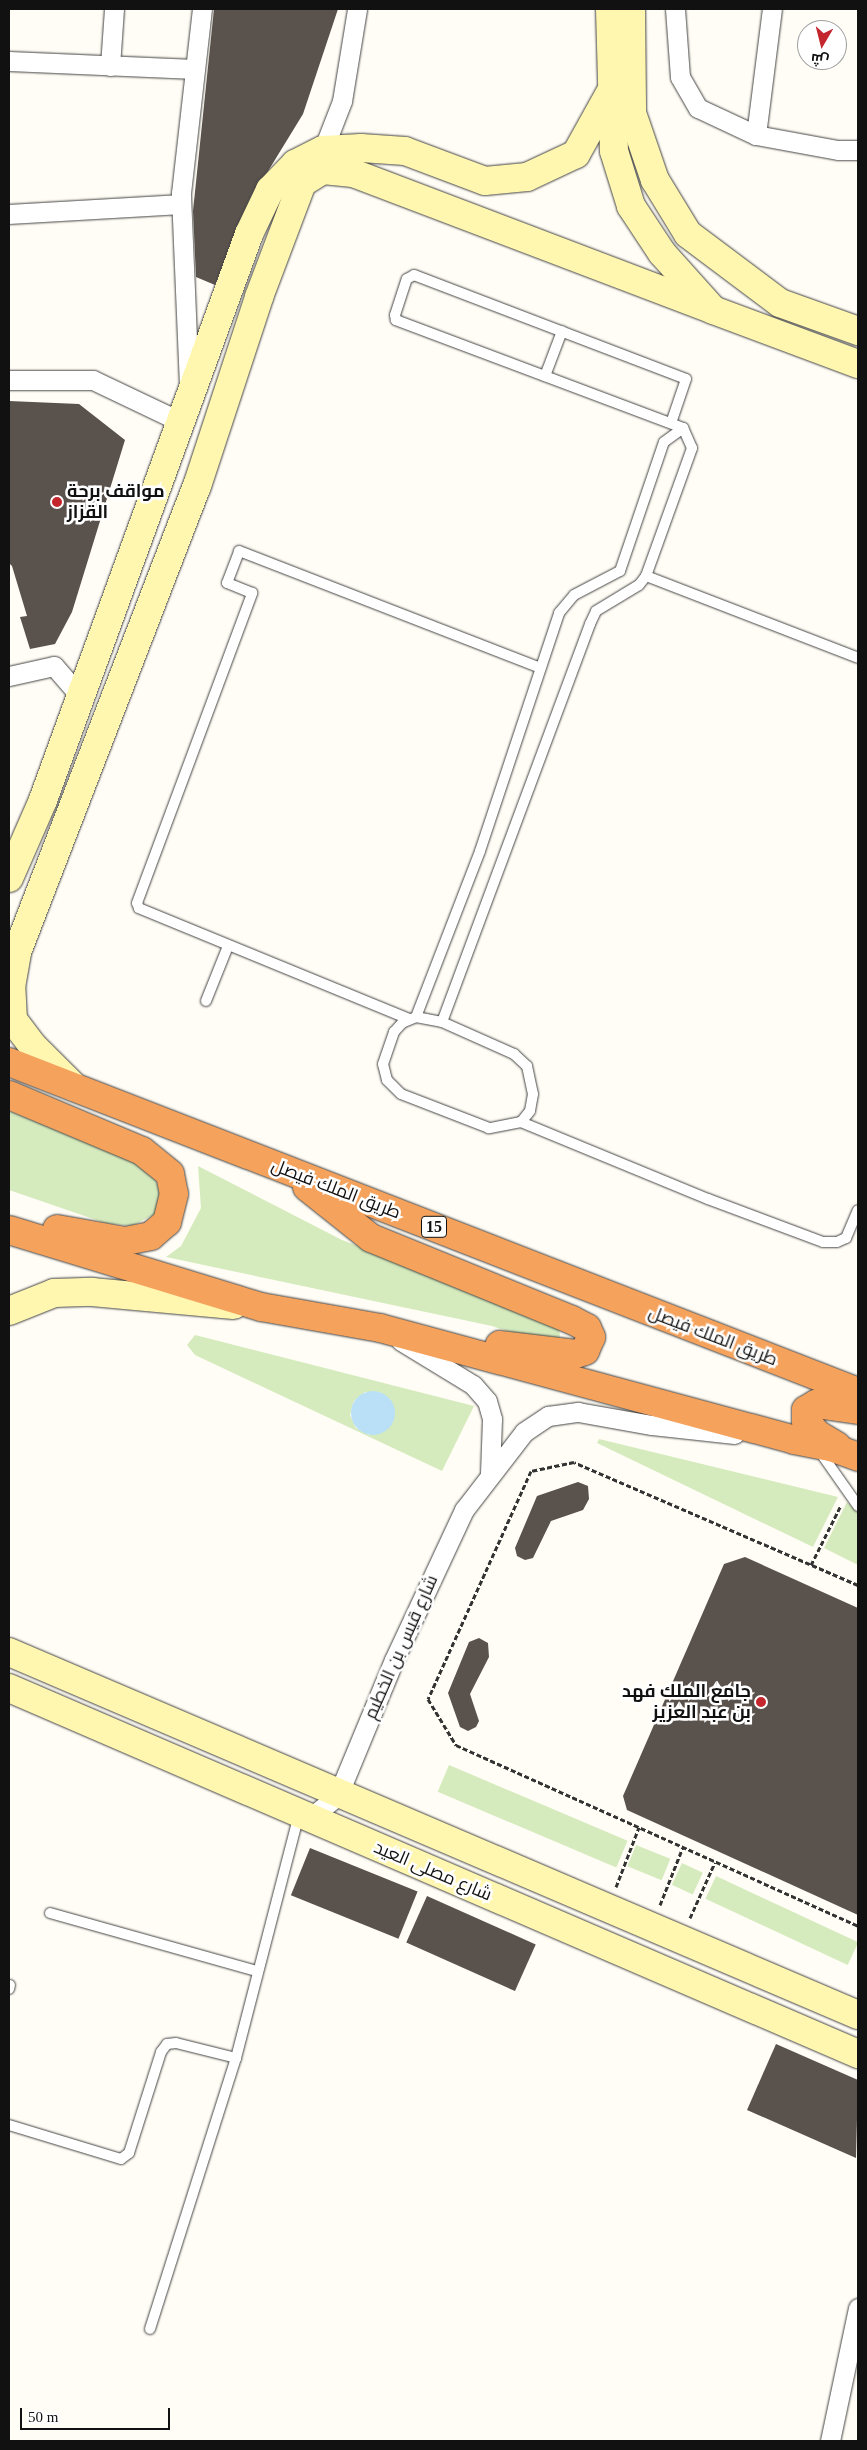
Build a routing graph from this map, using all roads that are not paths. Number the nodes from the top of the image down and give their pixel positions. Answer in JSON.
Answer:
{"nodes":[{"id":1,"x":114,"y":9,"type":"edge"},
{"id":2,"x":202,"y":9,"type":"edge"},
{"id":3,"x":357,"y":9,"type":"edge"},
{"id":4,"x":610,"y":9,"type":"edge"},
{"id":5,"x":631,"y":9,"type":"edge"},
{"id":6,"x":675,"y":9,"type":"edge"},
{"id":7,"x":772,"y":9,"type":"edge"},
{"id":8,"x":9,"y":61,"type":"edge"},
{"id":9,"x":110,"y":66,"type":"junction"},
{"id":10,"x":195,"y":69,"type":"junction"},
{"id":11,"x":610,"y":93,"type":"junction"},
{"id":12,"x":756,"y":135,"type":"junction"},
{"id":13,"x":323,"y":150,"type":"junction"},
{"id":14,"x":858,"y":150,"type":"edge"},
{"id":15,"x":181,"y":204,"type":"junction"},
{"id":16,"x":9,"y":214,"type":"edge"},
{"id":17,"x":713,"y":310,"type":"junction"},
{"id":18,"x":858,"y":330,"type":"edge"},
{"id":19,"x":562,"y":332,"type":"junction"},
{"id":20,"x":858,"y":364,"type":"edge"},
{"id":21,"x":545,"y":376,"type":"junction"},
{"id":22,"x":9,"y":380,"type":"edge"},
{"id":23,"x":185,"y":410,"type":"junction"},
{"id":24,"x":670,"y":423,"type":"junction"},
{"id":25,"x":683,"y":428,"type":"junction"},
{"id":26,"x":646,"y":576,"type":"junction"},
{"id":27,"x":858,"y":658,"type":"edge"},
{"id":28,"x":540,"y":668,"type":"junction"},
{"id":29,"x":9,"y":676,"type":"edge"},
{"id":30,"x":80,"y":696,"type":"junction"},
{"id":31,"x":9,"y":878,"type":"edge"},
{"id":32,"x":228,"y":946,"type":"junction"},
{"id":33,"x":206,"y":1001,"type":"dead end"},
{"id":34,"x":413,"y":1018,"type":"junction"},
{"id":35,"x":442,"y":1022,"type":"junction"},
{"id":36,"x":9,"y":1062,"type":"edge"},
{"id":37,"x":74,"y":1087,"type":"junction"},
{"id":38,"x":9,"y":1095,"type":"edge"},
{"id":39,"x":521,"y":1122,"type":"junction"},
{"id":40,"x":286,"y":1170,"type":"junction"},
{"id":41,"x":858,"y":1210,"type":"edge"},
{"id":42,"x":9,"y":1221,"type":"edge"},
{"id":43,"x":9,"y":1230,"type":"edge"},
{"id":44,"x":261,"y":1307,"type":"junction"},
{"id":45,"x":9,"y":1311,"type":"edge"},
{"id":46,"x":380,"y":1328,"type":"junction"},
{"id":47,"x":416,"y":1338,"type":"junction"},
{"id":48,"x":858,"y":1392,"type":"edge"},
{"id":49,"x":858,"y":1410,"type":"edge"},
{"id":50,"x":804,"y":1442,"type":"junction"},
{"id":51,"x":855,"y":1456,"type":"edge"},
{"id":52,"x":490,"y":1473,"type":"junction"},
{"id":53,"x":858,"y":1506,"type":"edge"},
{"id":54,"x":9,"y":1652,"type":"edge"},
{"id":55,"x":9,"y":1688,"type":"edge"},
{"id":56,"x":338,"y":1795,"type":"junction"},
{"id":57,"x":304,"y":1816,"type":"junction"},
{"id":58,"x":50,"y":1913,"type":"dead end"},
{"id":59,"x":257,"y":1971,"type":"junction"},
{"id":60,"x":858,"y":2015,"type":"edge"},
{"id":61,"x":858,"y":2054,"type":"edge"},
{"id":62,"x":236,"y":2058,"type":"junction"},
{"id":63,"x":9,"y":2125,"type":"edge"},
{"id":64,"x":858,"y":2308,"type":"edge"},
{"id":65,"x":150,"y":2329,"type":"dead end"},
{"id":66,"x":830,"y":2441,"type":"edge"}],
"edges":[{"from":1,"to":9,"type":"street"},
{"from":2,"to":10,"type":"street"},
{"from":3,"to":13,"type":"street"},
{"from":4,"to":11,"type":"street"},
{"from":5,"to":18,"type":"street"},
{"from":6,"to":12,"type":"street"},
{"from":7,"to":12,"type":"street"},
{"from":8,"to":9,"type":"street"},
{"from":9,"to":10,"type":"street"},
{"from":10,"to":15,"type":"street"},
{"from":11,"to":13,"type":"street"},
{"from":11,"to":17,"type":"street"},
{"from":12,"to":14,"type":"street"},
{"from":13,"to":23,"type":"street"},
{"from":15,"to":16,"type":"street"},
{"from":15,"to":23,"type":"street"},
{"from":17,"to":20,"type":"street"},
{"from":17,"to":37,"type":"street"},
{"from":19,"to":21,"type":"lane"},
{"from":19,"to":21,"type":"lane"},
{"from":19,"to":24,"type":"lane"},
{"from":21,"to":24,"type":"lane"},
{"from":22,"to":23,"type":"street"},
{"from":23,"to":30,"type":"street"},
{"from":24,"to":25,"type":"lane"},
{"from":25,"to":26,"type":"lane"},
{"from":25,"to":28,"type":"lane"},
{"from":26,"to":27,"type":"lane"},
{"from":26,"to":35,"type":"lane"},
{"from":28,"to":32,"type":"lane"},
{"from":28,"to":34,"type":"lane"},
{"from":29,"to":30,"type":"street"},
{"from":30,"to":31,"type":"street"},
{"from":32,"to":33,"type":"lane"},
{"from":32,"to":34,"type":"lane"},
{"from":34,"to":35,"type":"lane"},
{"from":34,"to":39,"type":"lane"},
{"from":35,"to":39,"type":"lane"},
{"from":36,"to":37,"type":"highway","name":"طريق الملك فيصل","number":"15"},
{"from":37,"to":40,"type":"highway","name":"طريق الملك فيصل","number":"15"},
{"from":38,"to":42,"type":"highway"},
{"from":39,"to":41,"type":"lane"},
{"from":40,"to":47,"type":"highway"},
{"from":40,"to":48,"type":"highway","name":"طريق الملك فيصل","number":"15"},
{"from":43,"to":44,"type":"highway"},
{"from":44,"to":45,"type":"street"},
{"from":44,"to":46,"type":"highway"},
{"from":46,"to":47,"type":"highway"},
{"from":46,"to":52,"type":"street"},
{"from":47,"to":50,"type":"highway"},
{"from":49,"to":51,"type":"highway"},
{"from":50,"to":51,"type":"highway"},
{"from":50,"to":52,"type":"street","name":"شارع قيس بن الخطيم"},
{"from":50,"to":53,"type":"lane"},
{"from":52,"to":56,"type":"street","name":"شارع قيس بن الخطيم"},
{"from":54,"to":56,"type":"street","name":"شارع مصلى العيد"},
{"from":55,"to":57,"type":"street","name":"شارع مصلى العيد"},
{"from":56,"to":57,"type":"street","name":"شارع قيس بن الخطيم"},
{"from":56,"to":60,"type":"street","name":"شارع مصلى العيد"},
{"from":57,"to":59,"type":"lane"},
{"from":57,"to":61,"type":"street","name":"شارع مصلى العيد"},
{"from":58,"to":59,"type":"lane"},
{"from":59,"to":62,"type":"lane"},
{"from":62,"to":63,"type":"lane"},
{"from":62,"to":65,"type":"lane"},
{"from":64,"to":66,"type":"street"}]}
